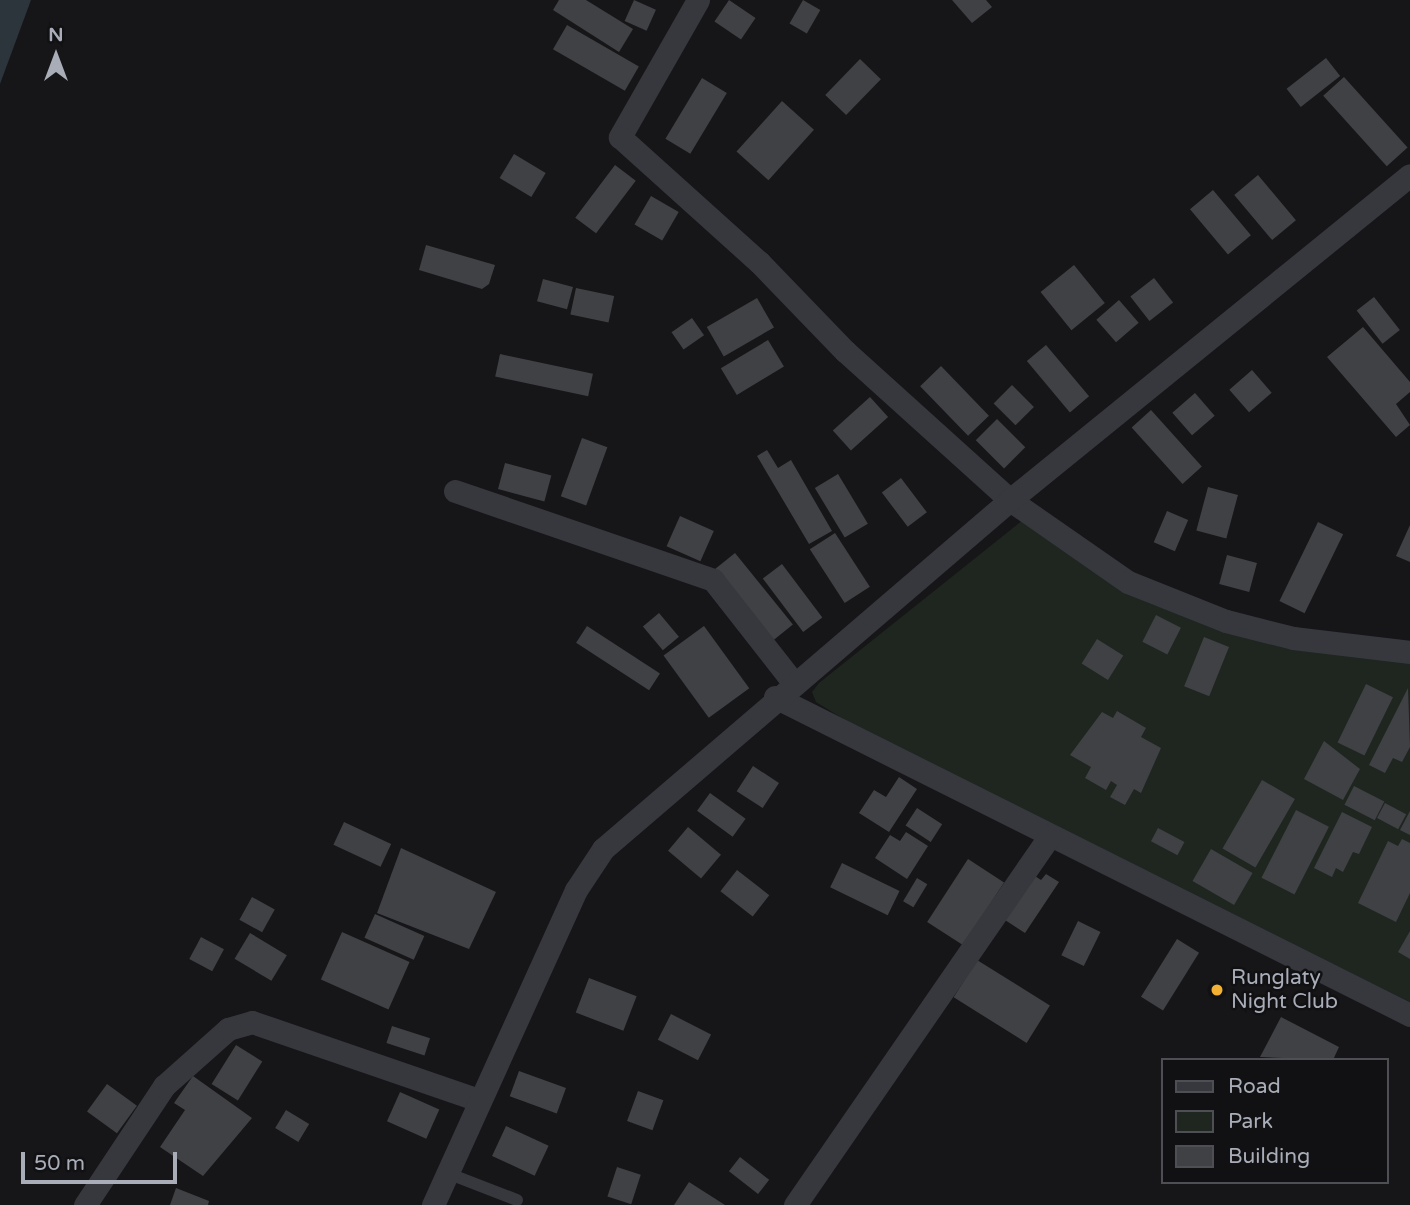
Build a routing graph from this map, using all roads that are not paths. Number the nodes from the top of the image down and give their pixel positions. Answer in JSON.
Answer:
{"nodes":[{"id":1,"x":698,"y":0,"type":"edge"},
{"id":2,"x":1410,"y":175,"type":"edge"},
{"id":3,"x":455,"y":491,"type":"dead end"},
{"id":4,"x":1010,"y":500,"type":"junction"},
{"id":5,"x":1410,"y":653,"type":"edge"},
{"id":6,"x":793,"y":682,"type":"junction"},
{"id":7,"x":775,"y":697,"type":"junction"},
{"id":8,"x":1050,"y":836,"type":"junction"},
{"id":9,"x":1410,"y":1015,"type":"edge"},
{"id":10,"x":479,"y":1100,"type":"junction"},
{"id":11,"x":447,"y":1173,"type":"junction"},
{"id":12,"x":517,"y":1200,"type":"dead end"},
{"id":13,"x":85,"y":1205,"type":"edge"},
{"id":14,"x":433,"y":1205,"type":"edge"},
{"id":15,"x":794,"y":1205,"type":"edge"}],
"edges":[{"from":1,"to":4,"type":"street"},
{"from":2,"to":4,"type":"street"},
{"from":3,"to":6,"type":"street"},
{"from":4,"to":5,"type":"street"},
{"from":4,"to":6,"type":"street"},
{"from":6,"to":7,"type":"street"},
{"from":7,"to":8,"type":"street"},
{"from":7,"to":10,"type":"street"},
{"from":8,"to":9,"type":"street"},
{"from":8,"to":15,"type":"street"},
{"from":10,"to":11,"type":"street"},
{"from":10,"to":13,"type":"street"},
{"from":11,"to":12,"type":"lane"},
{"from":11,"to":14,"type":"street"}]}
